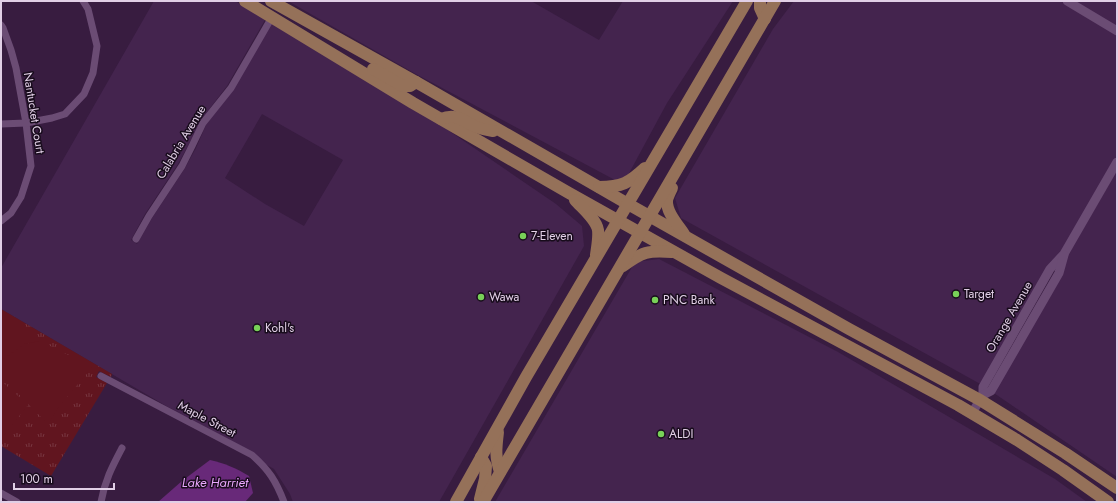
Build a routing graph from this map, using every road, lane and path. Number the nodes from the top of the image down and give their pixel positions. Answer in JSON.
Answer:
{"nodes":[{"id":1,"x":83,"y":1,"type":"edge"},
{"id":2,"x":245,"y":1,"type":"edge"},
{"id":3,"x":254,"y":1,"type":"edge"},
{"id":4,"x":747,"y":1,"type":"edge"},
{"id":5,"x":760,"y":1,"type":"edge"},
{"id":6,"x":775,"y":1,"type":"edge"},
{"id":7,"x":1067,"y":1,"type":"edge"},
{"id":8,"x":274,"y":2,"type":"edge"},
{"id":9,"x":272,"y":17,"type":"junction"},
{"id":10,"x":765,"y":18,"type":"junction"},
{"id":11,"x":1,"y":25,"type":"edge"},
{"id":12,"x":1117,"y":31,"type":"edge"},
{"id":13,"x":339,"y":39,"type":"junction"},
{"id":14,"x":346,"y":61,"type":"junction"},
{"id":15,"x":416,"y":82,"type":"junction"},
{"id":16,"x":441,"y":119,"type":"junction"},
{"id":17,"x":26,"y":123,"type":"junction"},
{"id":18,"x":1,"y":124,"type":"edge"},
{"id":19,"x":506,"y":134,"type":"junction"},
{"id":20,"x":684,"y":159,"type":"junction"},
{"id":21,"x":653,"y":161,"type":"junction"},
{"id":22,"x":1117,"y":162,"type":"edge"},
{"id":23,"x":599,"y":187,"type":"junction"},
{"id":24,"x":569,"y":193,"type":"junction"},
{"id":25,"x":628,"y":204,"type":"junction"},
{"id":26,"x":649,"y":216,"type":"junction"},
{"id":27,"x":619,"y":220,"type":"junction"},
{"id":28,"x":1,"y":222,"type":"edge"},
{"id":29,"x":640,"y":232,"type":"junction"},
{"id":30,"x":686,"y":237,"type":"junction"},
{"id":31,"x":136,"y":239,"type":"dead end"},
{"id":32,"x":676,"y":252,"type":"junction"},
{"id":33,"x":596,"y":260,"type":"junction"},
{"id":34,"x":618,"y":270,"type":"junction"},
{"id":35,"x":806,"y":323,"type":"junction"},
{"id":36,"x":849,"y":329,"type":"junction"},
{"id":37,"x":101,"y":376,"type":"dead end"},
{"id":38,"x":982,"y":398,"type":"junction"},
{"id":39,"x":972,"y":413,"type":"junction"},
{"id":40,"x":499,"y":425,"type":"junction"},
{"id":41,"x":122,"y":448,"type":"dead end"},
{"id":42,"x":481,"y":457,"type":"junction"},
{"id":43,"x":500,"y":472,"type":"junction"},
{"id":44,"x":1117,"y":488,"type":"edge"},
{"id":45,"x":1,"y":493,"type":"edge"},
{"id":46,"x":17,"y":502,"type":"edge"},
{"id":47,"x":101,"y":502,"type":"edge"},
{"id":48,"x":284,"y":502,"type":"edge"},
{"id":49,"x":456,"y":502,"type":"edge"},
{"id":50,"x":479,"y":502,"type":"edge"},
{"id":51,"x":483,"y":502,"type":"edge"},
{"id":52,"x":1108,"y":502,"type":"edge"}],
"edges":[{"from":1,"to":17,"type":"street"},
{"from":2,"to":9,"type":"main road"},
{"from":3,"to":8,"type":"main road"},
{"from":4,"to":21,"type":"main road"},
{"from":5,"to":10,"type":"main road"},
{"from":6,"to":10,"type":"main road"},
{"from":7,"to":12,"type":"street"},
{"from":8,"to":13,"type":"main road"},
{"from":9,"to":13,"type":"main road"},
{"from":9,"to":14,"type":"main road"},
{"from":9,"to":31,"type":"street","name":"Calabria Avenue"},
{"from":10,"to":20,"type":"main road"},
{"from":11,"to":17,"type":"street","name":"Nantucket Court"},
{"from":13,"to":15,"type":"main road"},
{"from":14,"to":15,"type":"main road"},
{"from":14,"to":16,"type":"main road"},
{"from":15,"to":19,"type":"main road"},
{"from":16,"to":19,"type":"main road"},
{"from":16,"to":24,"type":"main road"},
{"from":17,"to":18,"type":"street"},
{"from":17,"to":28,"type":"street","name":"Nantucket Court"},
{"from":19,"to":23,"type":"main road"},
{"from":20,"to":26,"type":"main road"},
{"from":20,"to":30,"type":"main road"},
{"from":21,"to":23,"type":"main road"},
{"from":21,"to":25,"type":"main road"},
{"from":22,"to":38,"type":"street","name":"Orange Avenue"},
{"from":23,"to":25,"type":"main road"},
{"from":24,"to":27,"type":"main road"},
{"from":24,"to":33,"type":"main road"},
{"from":25,"to":26,"type":"main road"},
{"from":25,"to":27,"type":"main road"},
{"from":26,"to":29,"type":"main road"},
{"from":26,"to":30,"type":"main road"},
{"from":27,"to":29,"type":"main road"},
{"from":27,"to":33,"type":"main road"},
{"from":29,"to":32,"type":"main road"},
{"from":29,"to":34,"type":"main road"},
{"from":30,"to":36,"type":"main road"},
{"from":32,"to":34,"type":"main road"},
{"from":32,"to":35,"type":"main road"},
{"from":33,"to":40,"type":"main road"},
{"from":34,"to":43,"type":"main road"},
{"from":35,"to":36,"type":"main road"},
{"from":35,"to":39,"type":"main road"},
{"from":36,"to":38,"type":"main road"},
{"from":37,"to":48,"type":"street","name":"Maple Street"},
{"from":38,"to":39,"type":"street","name":"Orange Avenue"},
{"from":38,"to":44,"type":"main road"},
{"from":39,"to":52,"type":"main road"},
{"from":40,"to":42,"type":"main road"},
{"from":40,"to":43,"type":"main road"},
{"from":41,"to":47,"type":"street"},
{"from":42,"to":49,"type":"main road"},
{"from":42,"to":50,"type":"main road"},
{"from":43,"to":51,"type":"main road"},
{"from":45,"to":46,"type":"street"}]}
